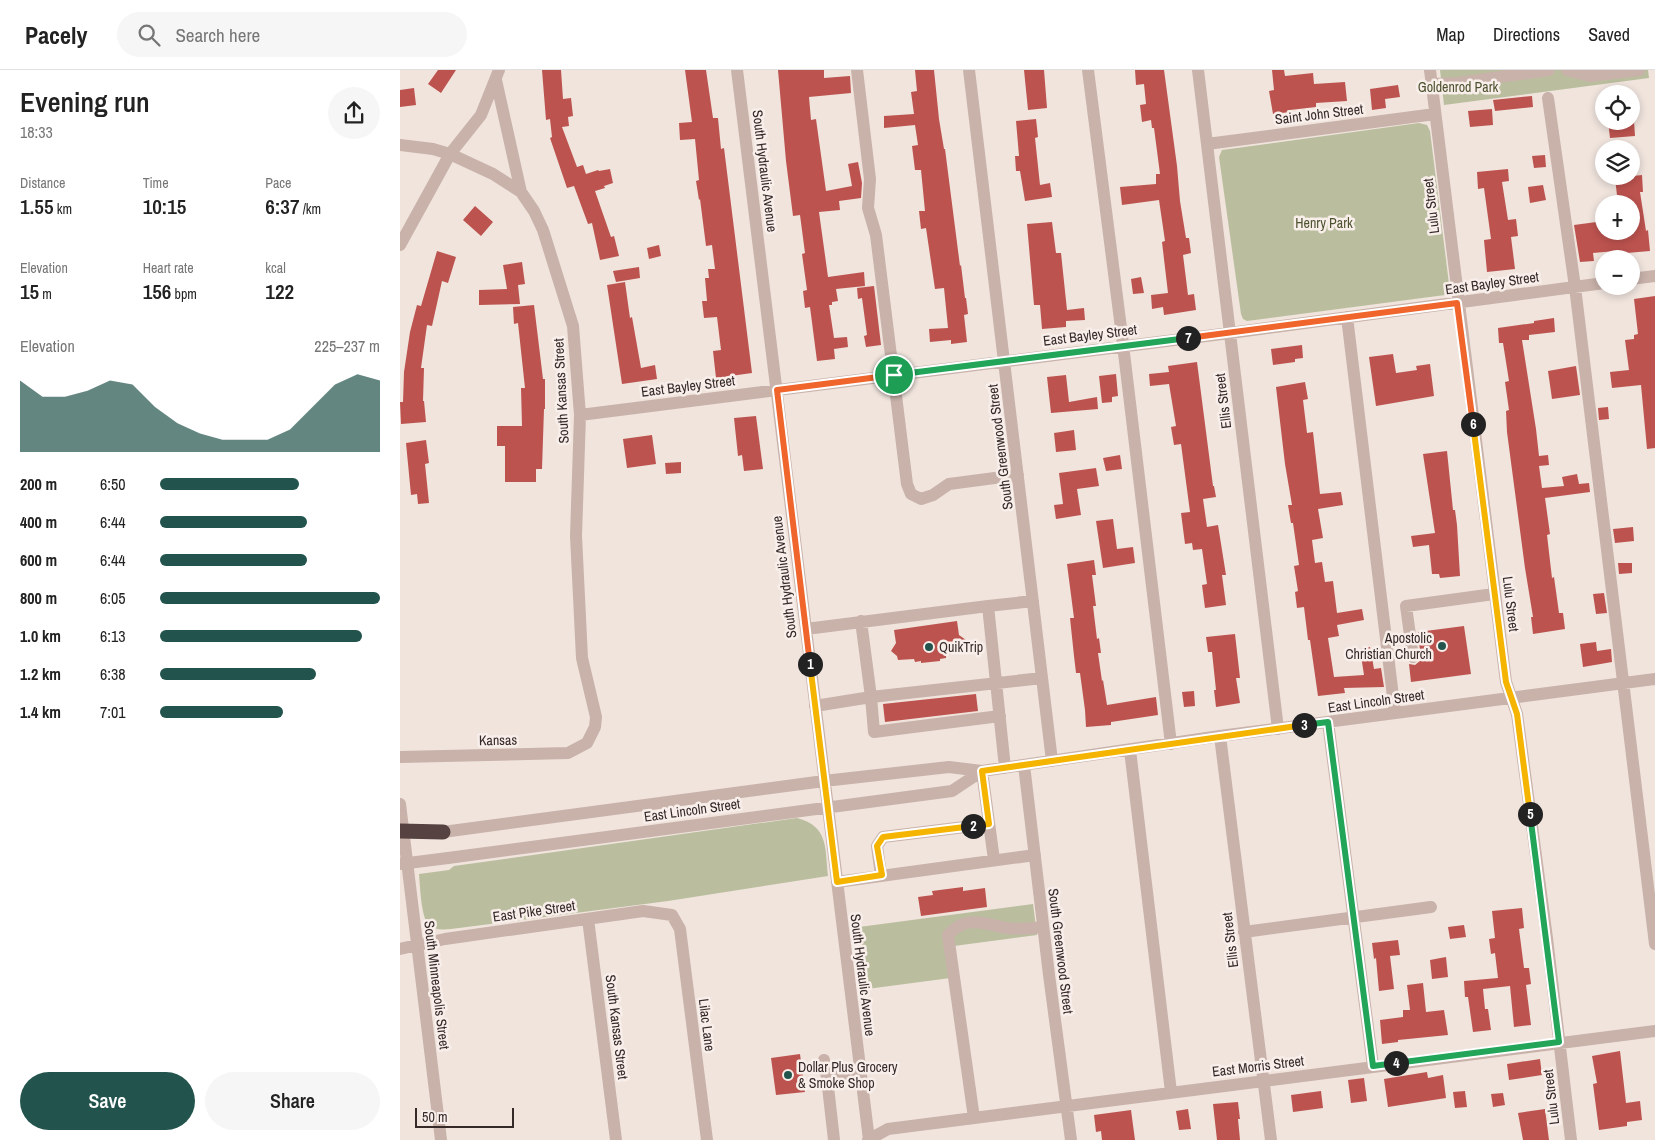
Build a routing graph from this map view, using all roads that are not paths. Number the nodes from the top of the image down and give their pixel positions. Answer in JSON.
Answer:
{"nodes":[{"id":1,"x":737,"y":70,"type":"edge"},
{"id":2,"x":856,"y":70,"type":"edge"},
{"id":3,"x":970,"y":70,"type":"edge"},
{"id":4,"x":1088,"y":70,"type":"edge"},
{"id":5,"x":1198,"y":70,"type":"edge"},
{"id":6,"x":1430,"y":70,"type":"edge"},
{"id":7,"x":1549,"y":70,"type":"edge"},
{"id":8,"x":1567,"y":70,"type":"edge"},
{"id":9,"x":1639,"y":70,"type":"edge"},
{"id":10,"x":498,"y":75,"type":"edge"},
{"id":11,"x":1432,"y":84,"type":"junction"},
{"id":12,"x":1548,"y":98,"type":"dead end"},
{"id":13,"x":1436,"y":114,"type":"junction"},
{"id":14,"x":1207,"y":144,"type":"junction"},
{"id":15,"x":400,"y":145,"type":"edge"},
{"id":16,"x":450,"y":154,"type":"junction"},
{"id":17,"x":521,"y":192,"type":"junction"},
{"id":18,"x":400,"y":245,"type":"edge"},
{"id":19,"x":1655,"y":276,"type":"edge"},
{"id":20,"x":1640,"y":278,"type":"edge"},
{"id":21,"x":1595,"y":284,"type":"edge"},
{"id":22,"x":1575,"y":287,"type":"junction"},
{"id":23,"x":1457,"y":303,"type":"junction"},
{"id":24,"x":1347,"y":317,"type":"junction"},
{"id":25,"x":1230,"y":333,"type":"junction"},
{"id":26,"x":1123,"y":346,"type":"junction"},
{"id":27,"x":1004,"y":361,"type":"junction"},
{"id":28,"x":894,"y":375,"type":"junction"},
{"id":29,"x":777,"y":390,"type":"junction"},
{"id":30,"x":580,"y":415,"type":"junction"},
{"id":31,"x":1018,"y":475,"type":"junction"},
{"id":32,"x":1494,"y":594,"type":"junction"},
{"id":33,"x":1033,"y":601,"type":"junction"},
{"id":34,"x":988,"y":606,"type":"junction"},
{"id":35,"x":861,"y":622,"type":"junction"},
{"id":36,"x":806,"y":628,"type":"junction"},
{"id":37,"x":1413,"y":657,"type":"dead end"},
{"id":38,"x":1042,"y":678,"type":"junction"},
{"id":39,"x":1655,"y":679,"type":"edge"},
{"id":40,"x":996,"y":682,"type":"junction"},
{"id":41,"x":1624,"y":683,"type":"junction"},
{"id":42,"x":871,"y":697,"type":"junction"},
{"id":43,"x":1511,"y":698,"type":"junction"},
{"id":44,"x":815,"y":706,"type":"junction"},
{"id":45,"x":1395,"y":713,"type":"junction"},
{"id":46,"x":1000,"y":716,"type":"junction"},
{"id":47,"x":1328,"y":722,"type":"junction"},
{"id":48,"x":1278,"y":729,"type":"junction"},
{"id":49,"x":1220,"y":736,"type":"junction"},
{"id":50,"x":591,"y":737,"type":"joint"},
{"id":51,"x":1171,"y":744,"type":"junction"},
{"id":52,"x":1130,"y":750,"type":"junction"},
{"id":53,"x":400,"y":757,"type":"edge"},
{"id":54,"x":1052,"y":761,"type":"junction"},
{"id":55,"x":1024,"y":765,"type":"junction"},
{"id":56,"x":1005,"y":768,"type":"junction"},
{"id":57,"x":982,"y":771,"type":"junction"},
{"id":58,"x":824,"y":781,"type":"junction"},
{"id":59,"x":400,"y":804,"type":"edge"},
{"id":60,"x":828,"y":807,"type":"junction"},
{"id":61,"x":989,"y":824,"type":"junction"},
{"id":62,"x":400,"y":831,"type":"edge"},
{"id":63,"x":443,"y":832,"type":"junction"},
{"id":64,"x":400,"y":837,"type":"edge"},
{"id":65,"x":1035,"y":855,"type":"junction"},
{"id":66,"x":994,"y":860,"type":"junction"},
{"id":67,"x":400,"y":864,"type":"edge"},
{"id":68,"x":882,"y":875,"type":"junction"},
{"id":69,"x":837,"y":882,"type":"junction"},
{"id":70,"x":1431,"y":907,"type":"dead end"},
{"id":71,"x":672,"y":915,"type":"joint"},
{"id":72,"x":1353,"y":918,"type":"junction"},
{"id":73,"x":588,"y":919,"type":"junction"},
{"id":74,"x":1043,"y":927,"type":"junction"},
{"id":75,"x":1244,"y":932,"type":"junction"},
{"id":76,"x":1655,"y":944,"type":"edge"},
{"id":77,"x":417,"y":945,"type":"junction"},
{"id":78,"x":400,"y":949,"type":"edge"},
{"id":79,"x":1655,"y":1030,"type":"edge"},
{"id":80,"x":1559,"y":1042,"type":"junction"},
{"id":81,"x":824,"y":1060,"type":"dead end"},
{"id":82,"x":1373,"y":1066,"type":"junction"},
{"id":83,"x":861,"y":1074,"type":"junction"},
{"id":84,"x":827,"y":1078,"type":"junction"},
{"id":85,"x":1262,"y":1080,"type":"junction"},
{"id":86,"x":1171,"y":1092,"type":"junction"},
{"id":87,"x":1066,"y":1106,"type":"junction"},
{"id":88,"x":974,"y":1118,"type":"junction"},
{"id":89,"x":441,"y":1140,"type":"edge"},
{"id":90,"x":616,"y":1140,"type":"edge"},
{"id":91,"x":707,"y":1140,"type":"edge"},
{"id":92,"x":834,"y":1140,"type":"edge"},
{"id":93,"x":868,"y":1140,"type":"edge"},
{"id":94,"x":1071,"y":1140,"type":"edge"},
{"id":95,"x":1271,"y":1140,"type":"edge"},
{"id":96,"x":1571,"y":1140,"type":"edge"}],
"edges":[{"from":1,"to":29,"type":"street","name":"South Hydraulic Avenue"},
{"from":2,"to":28,"type":"street"},
{"from":3,"to":27,"type":"street","name":"South Greenwood Street"},
{"from":4,"to":26,"type":"street"},
{"from":5,"to":14,"type":"street","name":"Ellis Street"},
{"from":6,"to":11,"type":"street","name":"Lulu Street"},
{"from":7,"to":11,"type":"street"},
{"from":8,"to":9,"type":"street"},
{"from":10,"to":16,"type":"street"},
{"from":10,"to":17,"type":"street"},
{"from":11,"to":13,"type":"street","name":"Lulu Street"},
{"from":12,"to":22,"type":"street"},
{"from":13,"to":14,"type":"street","name":"Saint John Street"},
{"from":13,"to":23,"type":"street","name":"Lulu Street"},
{"from":14,"to":25,"type":"street","name":"Ellis Street"},
{"from":15,"to":16,"type":"street"},
{"from":16,"to":17,"type":"street","name":"South Kansas Street"},
{"from":16,"to":18,"type":"street"},
{"from":17,"to":30,"type":"street","name":"South Kansas Street"},
{"from":19,"to":20,"type":"street"},
{"from":21,"to":22,"type":"street","name":"East Bayley Street"},
{"from":22,"to":23,"type":"street","name":"East Bayley Street"},
{"from":22,"to":41,"type":"street"},
{"from":23,"to":24,"type":"street","name":"East Bayley Street"},
{"from":23,"to":32,"type":"street","name":"Lulu Street"},
{"from":24,"to":25,"type":"street","name":"East Bayley Street"},
{"from":24,"to":45,"type":"street"},
{"from":25,"to":26,"type":"street","name":"East Bayley Street"},
{"from":25,"to":48,"type":"street","name":"Ellis Street"},
{"from":26,"to":27,"type":"street","name":"East Bayley Street"},
{"from":26,"to":51,"type":"street"},
{"from":27,"to":28,"type":"street","name":"East Bayley Street"},
{"from":27,"to":31,"type":"street","name":"South Greenwood Street"},
{"from":28,"to":29,"type":"street","name":"East Bayley Street"},
{"from":28,"to":31,"type":"street"},
{"from":29,"to":30,"type":"street","name":"East Bayley Street"},
{"from":29,"to":36,"type":"street","name":"South Hydraulic Avenue"},
{"from":30,"to":50,"type":"street","name":"South Kansas Street"},
{"from":31,"to":33,"type":"street","name":"South Greenwood Street"},
{"from":32,"to":37,"type":"street"},
{"from":32,"to":43,"type":"street","name":"Lulu Street"},
{"from":33,"to":34,"type":"street"},
{"from":33,"to":38,"type":"street","name":"South Greenwood Street"},
{"from":34,"to":35,"type":"street"},
{"from":34,"to":40,"type":"street"},
{"from":35,"to":36,"type":"street"},
{"from":35,"to":42,"type":"street"},
{"from":36,"to":44,"type":"street","name":"South Hydraulic Avenue"},
{"from":38,"to":40,"type":"street"},
{"from":38,"to":54,"type":"street","name":"South Greenwood Street"},
{"from":39,"to":41,"type":"street","name":"East Lincoln Street"},
{"from":40,"to":42,"type":"street"},
{"from":40,"to":46,"type":"street"},
{"from":41,"to":43,"type":"street","name":"East Lincoln Street"},
{"from":41,"to":76,"type":"street"},
{"from":42,"to":44,"type":"street"},
{"from":42,"to":46,"type":"street"},
{"from":43,"to":45,"type":"street","name":"East Lincoln Street"},
{"from":43,"to":80,"type":"street","name":"Lulu Street"},
{"from":44,"to":58,"type":"street","name":"South Hydraulic Avenue"},
{"from":45,"to":47,"type":"street","name":"East Lincoln Street"},
{"from":46,"to":56,"type":"street"},
{"from":47,"to":48,"type":"street","name":"East Lincoln Street"},
{"from":47,"to":72,"type":"street"},
{"from":48,"to":49,"type":"street","name":"East Lincoln Street"},
{"from":49,"to":51,"type":"street","name":"East Lincoln Street"},
{"from":49,"to":75,"type":"street","name":"Ellis Street"},
{"from":50,"to":53,"type":"street","name":"Kansas"},
{"from":51,"to":52,"type":"street","name":"East Lincoln Street"},
{"from":52,"to":54,"type":"street","name":"East Lincoln Street"},
{"from":52,"to":86,"type":"street"},
{"from":54,"to":55,"type":"street","name":"East Lincoln Street"},
{"from":55,"to":56,"type":"street","name":"East Lincoln Street"},
{"from":55,"to":65,"type":"street","name":"South Greenwood Street"},
{"from":56,"to":57,"type":"street","name":"East Lincoln Street"},
{"from":57,"to":58,"type":"street","name":"East Lincoln Street"},
{"from":57,"to":60,"type":"street","name":"East Lincoln Street"},
{"from":57,"to":61,"type":"street"},
{"from":58,"to":60,"type":"street","name":"South Hydraulic Avenue"},
{"from":58,"to":63,"type":"street","name":"East Lincoln Street"},
{"from":59,"to":77,"type":"street","name":"South Minneapolis Street"},
{"from":60,"to":67,"type":"street","name":"East Lincoln Street","bridge":true},
{"from":60,"to":69,"type":"street","name":"South Hydraulic Avenue"},
{"from":61,"to":66,"type":"street"},
{"from":61,"to":68,"type":"street"},
{"from":62,"to":63,"type":"highway","bridge":true},
{"from":63,"to":64,"type":"street","name":"East Lincoln Street","bridge":true},
{"from":65,"to":66,"type":"street"},
{"from":65,"to":74,"type":"street","name":"South Greenwood Street"},
{"from":66,"to":68,"type":"street"},
{"from":68,"to":69,"type":"street"},
{"from":69,"to":83,"type":"street","name":"South Hydraulic Avenue"},
{"from":70,"to":72,"type":"street"},
{"from":71,"to":73,"type":"street","name":"East Pike Street"},
{"from":71,"to":91,"type":"street","name":"Lilac Lane"},
{"from":72,"to":75,"type":"street"},
{"from":72,"to":82,"type":"street"},
{"from":73,"to":77,"type":"street","name":"East Pike Street"},
{"from":73,"to":90,"type":"street","name":"South Kansas Street"},
{"from":74,"to":87,"type":"street","name":"South Greenwood Street"},
{"from":74,"to":88,"type":"street"},
{"from":75,"to":85,"type":"street","name":"Ellis Street"},
{"from":77,"to":78,"type":"street","name":"East Pike Street"},
{"from":77,"to":89,"type":"street","name":"South Minneapolis Street"},
{"from":79,"to":80,"type":"street","name":"East Morris Street"},
{"from":80,"to":82,"type":"street","name":"East Morris Street"},
{"from":80,"to":96,"type":"street","name":"Lulu Street"},
{"from":81,"to":84,"type":"street"},
{"from":82,"to":85,"type":"street","name":"East Morris Street"},
{"from":83,"to":84,"type":"street"},
{"from":83,"to":93,"type":"street","name":"South Hydraulic Avenue"},
{"from":84,"to":92,"type":"street"},
{"from":85,"to":86,"type":"street","name":"East Morris Street"},
{"from":85,"to":95,"type":"street","name":"Ellis Street"},
{"from":86,"to":87,"type":"street","name":"East Morris Street"},
{"from":87,"to":88,"type":"street","name":"East Morris Street"},
{"from":87,"to":94,"type":"street","name":"South Greenwood Street"},
{"from":88,"to":93,"type":"street","name":"East Morris Street"}]}
